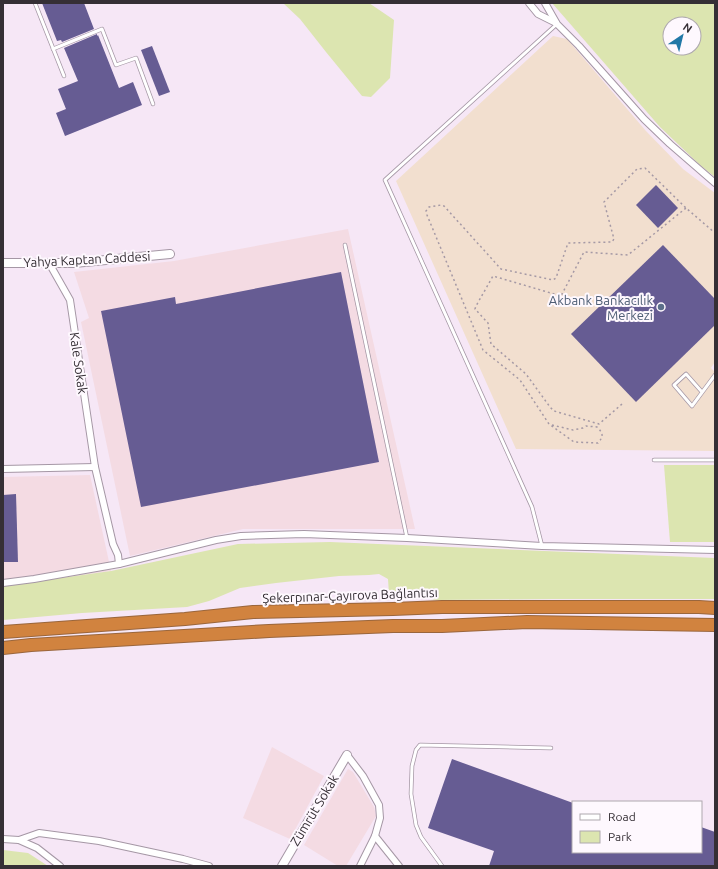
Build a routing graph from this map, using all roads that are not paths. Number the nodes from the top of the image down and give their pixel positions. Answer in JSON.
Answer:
{"nodes":[{"id":1,"x":35,"y":3,"type":"edge"},
{"id":2,"x":529,"y":3,"type":"edge"},
{"id":3,"x":545,"y":3,"type":"edge"},
{"id":4,"x":557,"y":24,"type":"junction"},
{"id":5,"x":53,"y":49,"type":"junction"},
{"id":6,"x":64,"y":76,"type":"dead end"},
{"id":7,"x":153,"y":104,"type":"dead end"},
{"id":8,"x":715,"y":183,"type":"edge"},
{"id":9,"x":345,"y":245,"type":"dead end"},
{"id":10,"x":170,"y":254,"type":"dead end"},
{"id":11,"x":49,"y":263,"type":"junction"},
{"id":12,"x":3,"y":264,"type":"edge"},
{"id":13,"x":715,"y":375,"type":"edge"},
{"id":14,"x":702,"y":392,"type":"junction"},
{"id":15,"x":654,"y":460,"type":"dead end"},
{"id":16,"x":715,"y":460,"type":"edge"},
{"id":17,"x":95,"y":467,"type":"junction"},
{"id":18,"x":3,"y":469,"type":"edge"},
{"id":19,"x":407,"y":538,"type":"junction"},
{"id":20,"x":542,"y":546,"type":"junction"},
{"id":21,"x":715,"y":550,"type":"edge"},
{"id":22,"x":119,"y":564,"type":"junction"},
{"id":23,"x":3,"y":583,"type":"edge"},
{"id":24,"x":715,"y":607,"type":"edge"},
{"id":25,"x":715,"y":620,"type":"edge"},
{"id":26,"x":613,"y":623,"type":"junction"},
{"id":27,"x":715,"y":625,"type":"edge"},
{"id":28,"x":3,"y":632,"type":"edge"},
{"id":29,"x":3,"y":648,"type":"edge"},
{"id":30,"x":551,"y":748,"type":"dead end"},
{"id":31,"x":347,"y":755,"type":"joint"},
{"id":32,"x":375,"y":836,"type":"junction"},
{"id":33,"x":3,"y":839,"type":"edge"},
{"id":34,"x":19,"y":840,"type":"junction"},
{"id":35,"x":60,"y":866,"type":"edge"},
{"id":36,"x":209,"y":866,"type":"edge"},
{"id":37,"x":282,"y":866,"type":"edge"},
{"id":38,"x":360,"y":866,"type":"edge"},
{"id":39,"x":399,"y":866,"type":"edge"},
{"id":40,"x":442,"y":866,"type":"edge"}],
"edges":[{"from":1,"to":5,"type":"lane"},
{"from":2,"to":4,"type":"street"},
{"from":3,"to":4,"type":"street"},
{"from":4,"to":8,"type":"street"},
{"from":4,"to":20,"type":"lane"},
{"from":5,"to":6,"type":"lane"},
{"from":5,"to":7,"type":"lane"},
{"from":9,"to":19,"type":"lane"},
{"from":10,"to":11,"type":"street","name":"Yahya Kaptan Caddesi"},
{"from":11,"to":12,"type":"street","name":"Yahya Kaptan Caddesi"},
{"from":11,"to":17,"type":"street","name":"Kale Sokak"},
{"from":13,"to":14,"type":"lane"},
{"from":14,"to":14,"type":"lane"},
{"from":15,"to":16,"type":"lane"},
{"from":17,"to":18,"type":"street"},
{"from":17,"to":22,"type":"street","name":"Kale Sokak"},
{"from":19,"to":20,"type":"street"},
{"from":19,"to":22,"type":"street"},
{"from":20,"to":21,"type":"street"},
{"from":22,"to":23,"type":"street"},
{"from":24,"to":28,"type":"highway","name":"Şekerpınar-Çayırova Bağlantısı"},
{"from":25,"to":26,"type":"highway"},
{"from":26,"to":27,"type":"highway"},
{"from":26,"to":29,"type":"highway"},
{"from":30,"to":40,"type":"lane"},
{"from":31,"to":32,"type":"street"},
{"from":31,"to":37,"type":"street","name":"Zümrüt Sokak"},
{"from":32,"to":38,"type":"street"},
{"from":32,"to":39,"type":"street"},
{"from":33,"to":34,"type":"street"},
{"from":34,"to":35,"type":"street"},
{"from":34,"to":36,"type":"street"}]}
